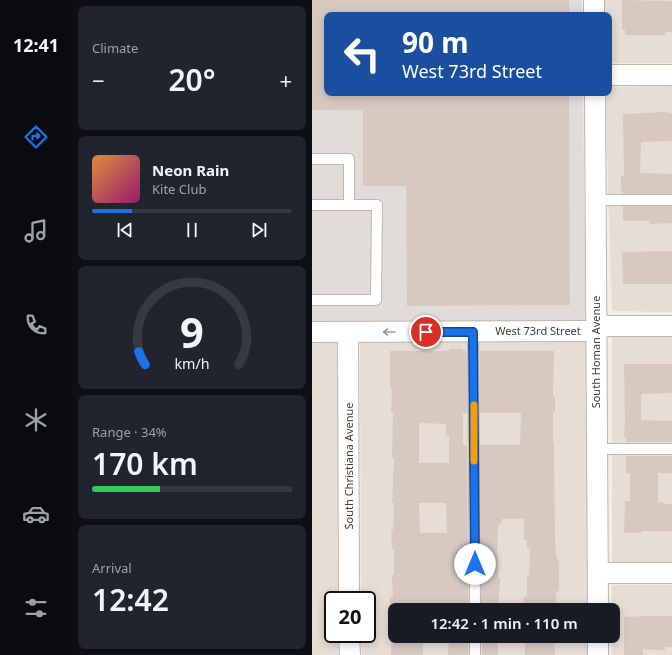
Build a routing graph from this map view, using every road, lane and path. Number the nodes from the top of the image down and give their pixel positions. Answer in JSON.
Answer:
{"nodes":[{"id":1,"x":594,"y":0,"type":"edge"},
{"id":2,"x":594,"y":12,"type":"edge"},
{"id":3,"x":612,"y":75,"type":"edge"},
{"id":4,"x":672,"y":75,"type":"edge"},
{"id":5,"x":595,"y":96,"type":"edge"},
{"id":6,"x":312,"y":159,"type":"edge"},
{"id":7,"x":595,"y":200,"type":"junction"},
{"id":8,"x":672,"y":200,"type":"edge"},
{"id":9,"x":312,"y":205,"type":"edge"},
{"id":10,"x":349,"y":205,"type":"junction"},
{"id":11,"x":312,"y":300,"type":"edge"},
{"id":12,"x":672,"y":326,"type":"edge"},
{"id":13,"x":596,"y":329,"type":"junction"},
{"id":14,"x":312,"y":332,"type":"edge"},
{"id":15,"x":348,"y":332,"type":"junction"},
{"id":16,"x":473,"y":332,"type":"junction"},
{"id":17,"x":597,"y":449,"type":"junction"},
{"id":18,"x":672,"y":449,"type":"edge"},
{"id":19,"x":598,"y":573,"type":"junction"},
{"id":20,"x":672,"y":573,"type":"edge"},
{"id":21,"x":349,"y":591,"type":"edge"},
{"id":22,"x":475,"y":603,"type":"edge"},
{"id":23,"x":598,"y":603,"type":"edge"},
{"id":24,"x":350,"y":643,"type":"edge"},
{"id":25,"x":475,"y":643,"type":"edge"},
{"id":26,"x":598,"y":643,"type":"edge"},
{"id":27,"x":350,"y":655,"type":"edge"},
{"id":28,"x":475,"y":655,"type":"edge"},
{"id":29,"x":598,"y":655,"type":"edge"}],
"edges":[{"from":1,"to":2,"type":"street"},
{"from":3,"to":4,"type":"street"},
{"from":5,"to":7,"type":"street","name":"South Homan Avenue"},
{"from":6,"to":10,"type":"lane"},
{"from":7,"to":8,"type":"lane"},
{"from":7,"to":13,"type":"street","name":"South Homan Avenue"},
{"from":9,"to":10,"type":"lane"},
{"from":10,"to":11,"type":"lane"},
{"from":12,"to":13,"type":"street","name":"West 73rd Street"},
{"from":13,"to":16,"type":"street","name":"West 73rd Street"},
{"from":13,"to":17,"type":"street","name":"South Homan Avenue"},
{"from":14,"to":15,"type":"street","name":"West 73rd Street"},
{"from":16,"to":15,"type":"street","name":"West 73rd Street","one_way":true},
{"from":15,"to":21,"type":"street","name":"South Christiana Avenue"},
{"from":16,"to":22,"type":"lane"},
{"from":17,"to":18,"type":"lane"},
{"from":17,"to":19,"type":"street","name":"South Homan Avenue"},
{"from":19,"to":20,"type":"street"},
{"from":19,"to":23,"type":"street","name":"South Homan Avenue"},
{"from":24,"to":27,"type":"street"},
{"from":25,"to":28,"type":"lane"},
{"from":26,"to":29,"type":"street"}]}
